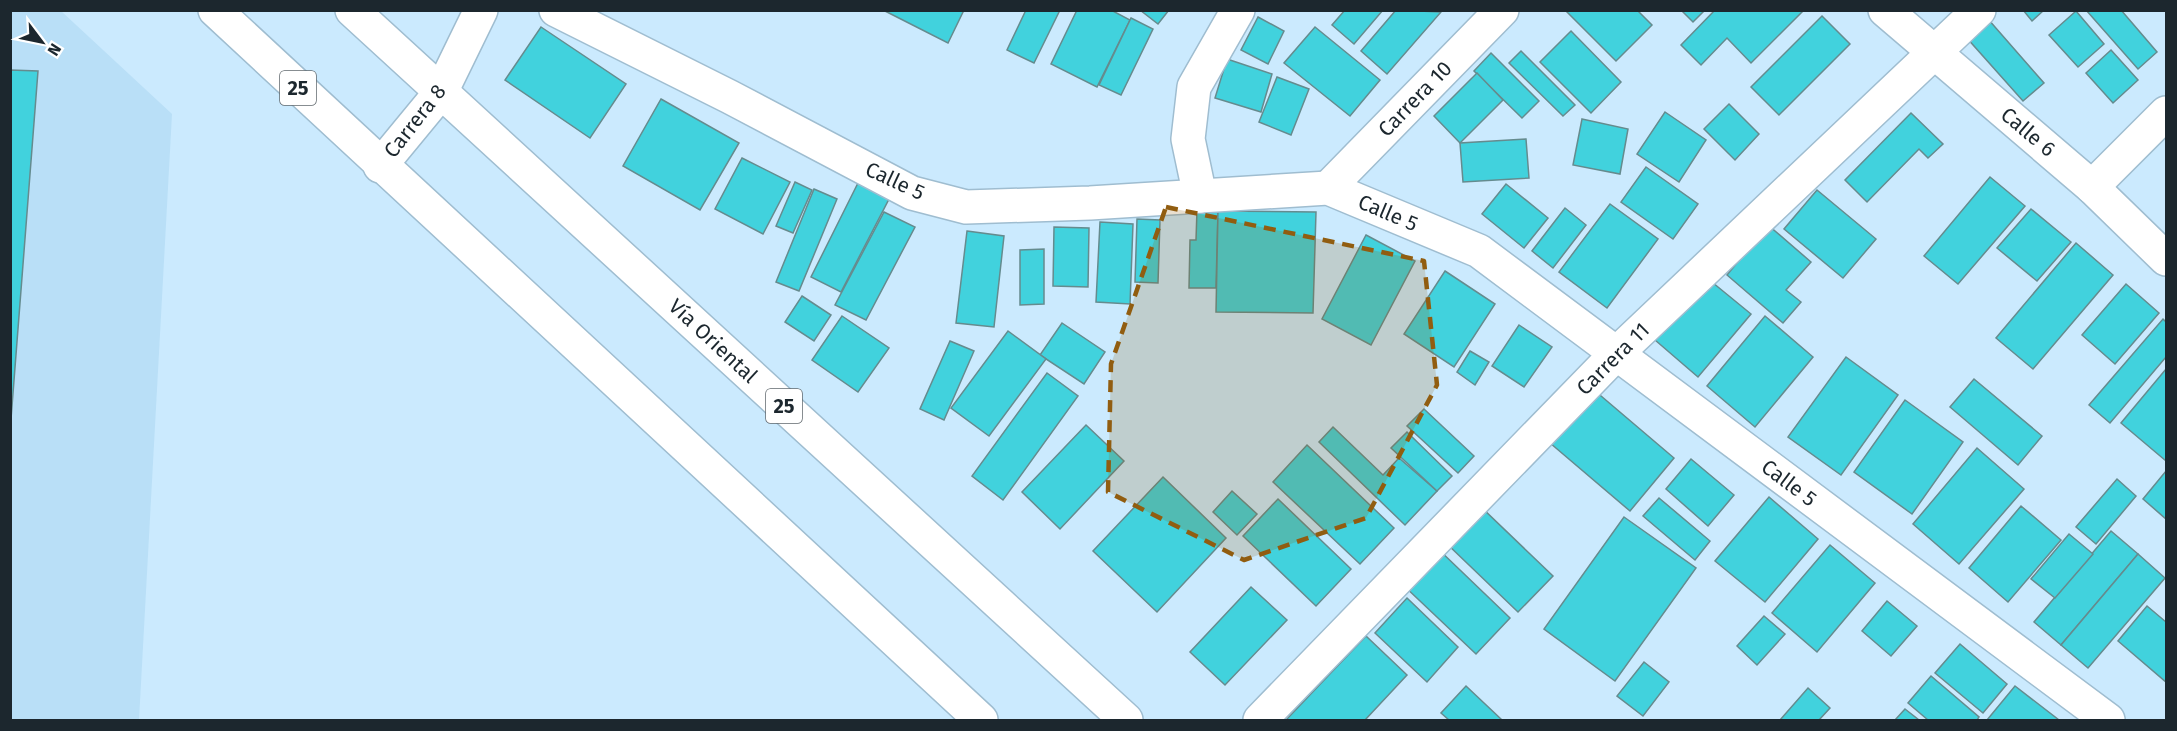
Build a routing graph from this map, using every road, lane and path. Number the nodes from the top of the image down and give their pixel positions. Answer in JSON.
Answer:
{"nodes":[{"id":1,"x":215,"y":10,"type":"edge"},
{"id":2,"x":352,"y":10,"type":"edge"},
{"id":3,"x":481,"y":10,"type":"edge"},
{"id":4,"x":556,"y":10,"type":"edge"},
{"id":5,"x":1238,"y":10,"type":"edge"},
{"id":6,"x":1502,"y":10,"type":"edge"},
{"id":7,"x":1885,"y":10,"type":"edge"},
{"id":8,"x":1979,"y":10,"type":"edge"},
{"id":9,"x":1934,"y":52,"type":"junction"},
{"id":10,"x":441,"y":92,"type":"junction"},
{"id":11,"x":2166,"y":113,"type":"edge"},
{"id":12,"x":380,"y":166,"type":"junction"},
{"id":13,"x":2092,"y":187,"type":"junction"},
{"id":14,"x":1328,"y":188,"type":"junction"},
{"id":15,"x":1200,"y":196,"type":"junction"},
{"id":16,"x":2166,"y":259,"type":"edge"},
{"id":17,"x":1617,"y":354,"type":"junction"},
{"id":18,"x":981,"y":720,"type":"edge"},
{"id":19,"x":1126,"y":720,"type":"edge"},
{"id":20,"x":1260,"y":720,"type":"edge"},
{"id":21,"x":2109,"y":720,"type":"edge"}],
"edges":[{"from":1,"to":12,"type":"main road","number":"25"},
{"from":2,"to":10,"type":"main road","name":"Vía Oriental","number":"25"},
{"from":3,"to":10,"type":"main road","name":"Carrera 8"},
{"from":4,"to":15,"type":"main road","name":"Calle 5"},
{"from":5,"to":15,"type":"main road"},
{"from":6,"to":14,"type":"main road","name":"Carrera 10"},
{"from":7,"to":9,"type":"main road","name":"Calle 6"},
{"from":8,"to":9,"type":"main road","name":"Carrera 11"},
{"from":9,"to":13,"type":"main road","name":"Calle 6"},
{"from":9,"to":17,"type":"main road","name":"Carrera 11"},
{"from":10,"to":12,"type":"main road","name":"Carrera 8"},
{"from":10,"to":19,"type":"main road","name":"Vía Oriental","number":"25"},
{"from":11,"to":13,"type":"main road"},
{"from":12,"to":18,"type":"main road","number":"25"},
{"from":13,"to":16,"type":"main road","name":"Calle 6"},
{"from":14,"to":15,"type":"main road","name":"Calle 5"},
{"from":14,"to":17,"type":"main road","name":"Calle 5"},
{"from":17,"to":20,"type":"main road","name":"Carrera 11"},
{"from":17,"to":21,"type":"main road","name":"Calle 5"}]}
